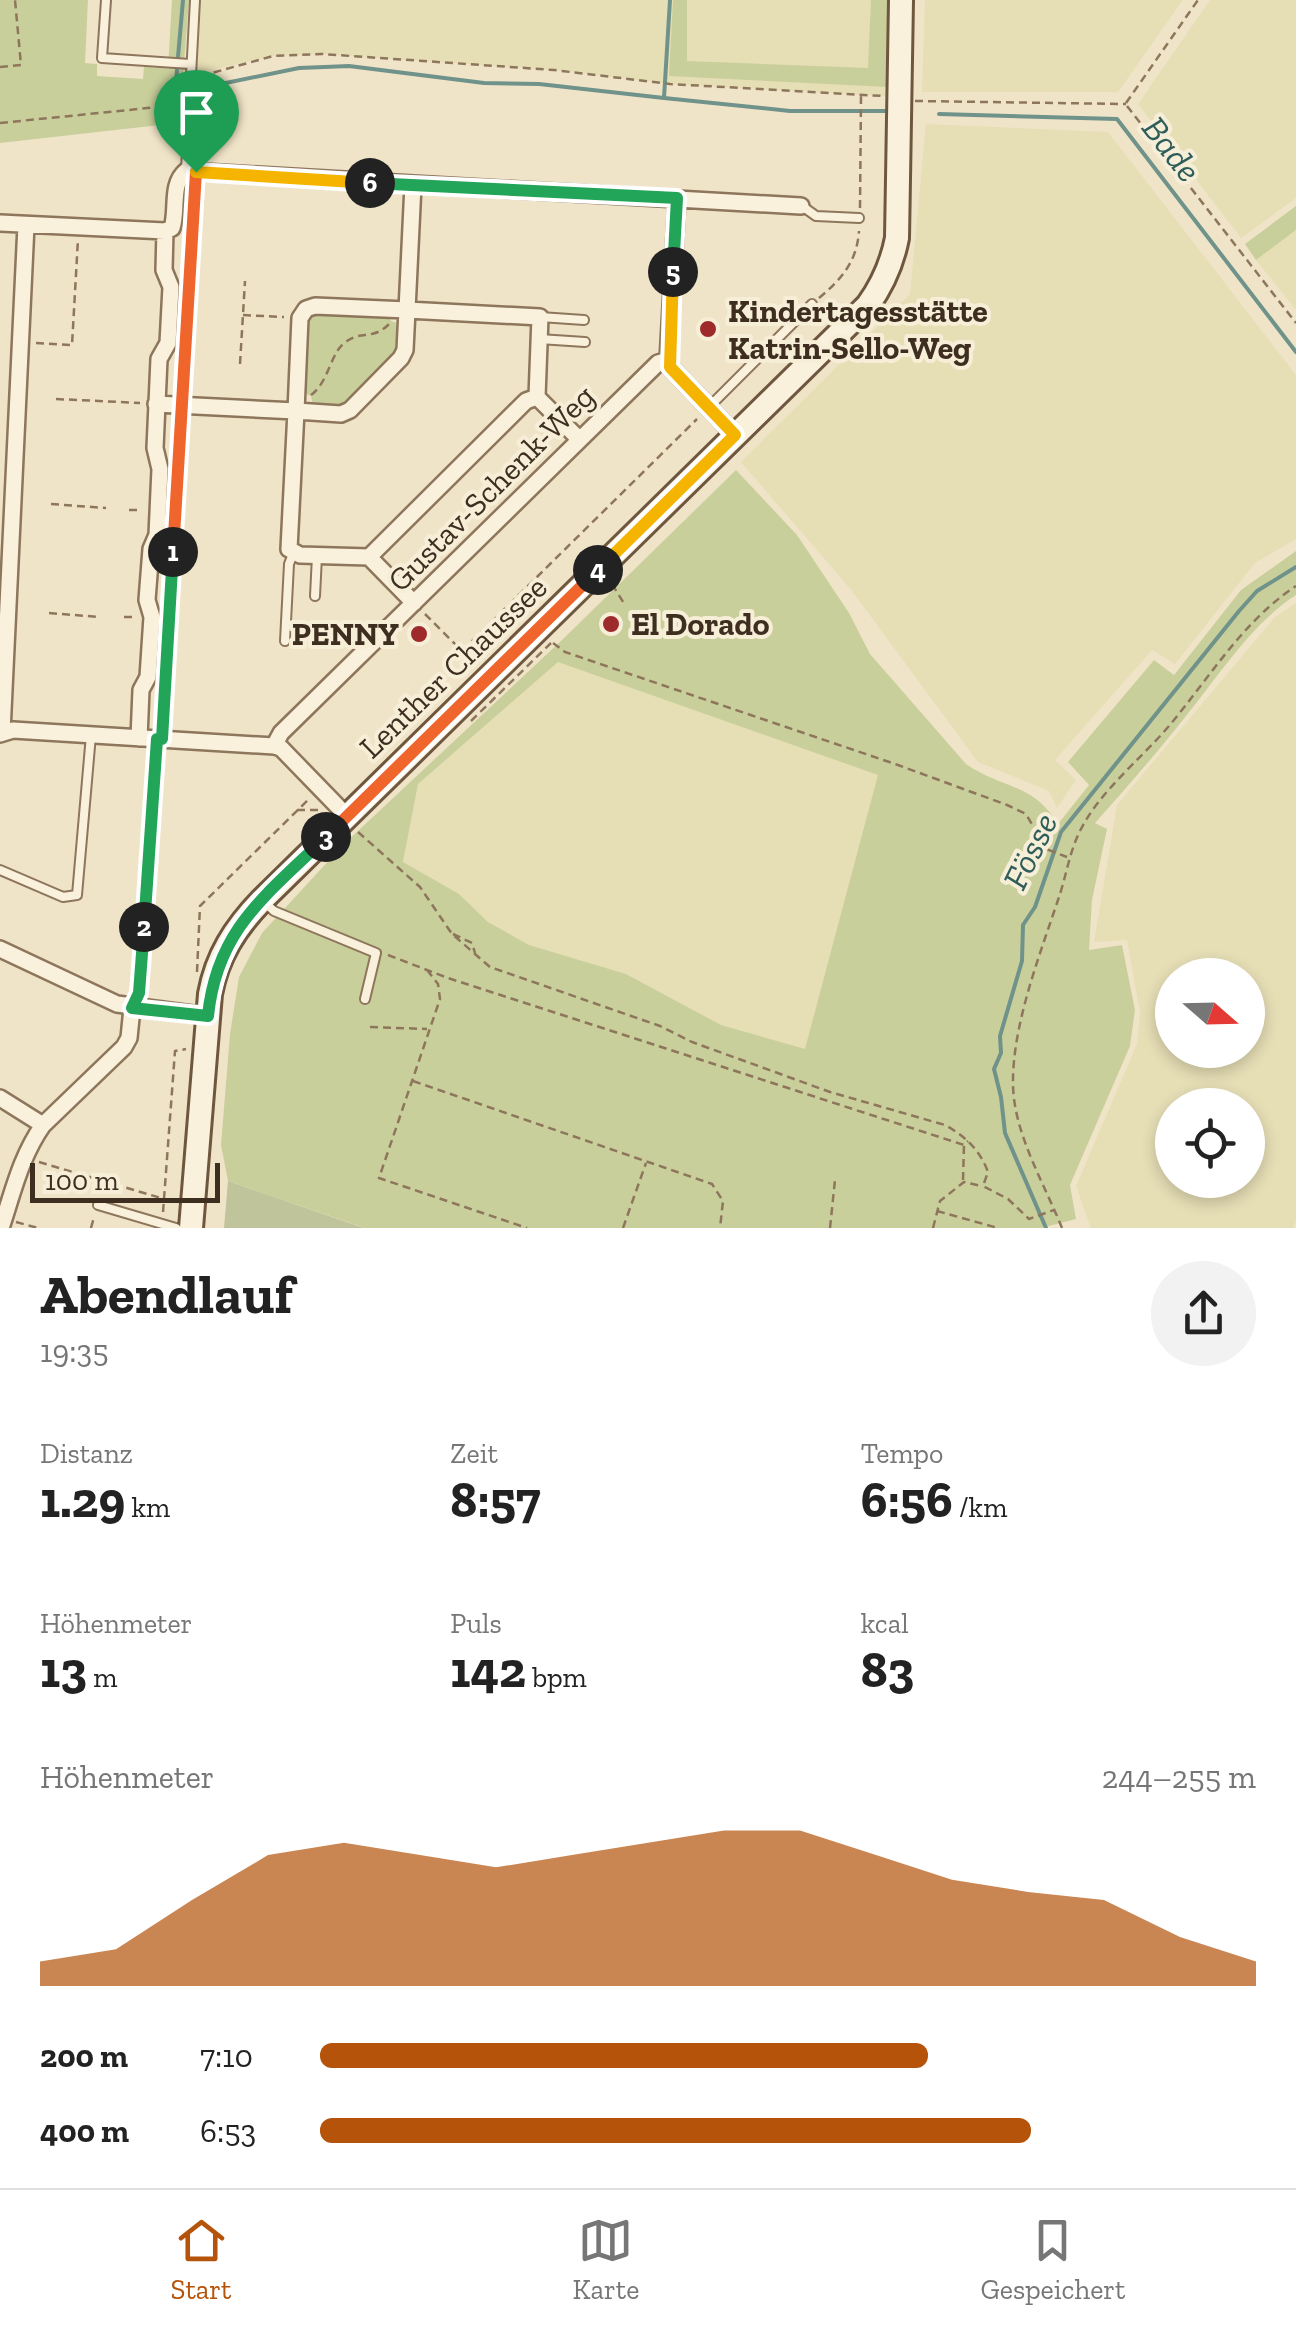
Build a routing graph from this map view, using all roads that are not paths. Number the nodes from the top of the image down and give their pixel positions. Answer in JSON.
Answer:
{"nodes":[{"id":1,"x":106,"y":0,"type":"edge"},
{"id":2,"x":194,"y":0,"type":"edge"},
{"id":3,"x":901,"y":0,"type":"edge"},
{"id":4,"x":147,"y":48,"type":"dead end"},
{"id":5,"x":146,"y":60,"type":"junction"},
{"id":6,"x":190,"y":64,"type":"junction"},
{"id":7,"x":191,"y":172,"type":"junction"},
{"id":8,"x":413,"y":185,"type":"junction"},
{"id":9,"x":677,"y":198,"type":"junction"},
{"id":10,"x":801,"y":206,"type":"joint"},
{"id":11,"x":859,"y":218,"type":"dead end"},
{"id":12,"x":0,"y":223,"type":"edge"},
{"id":13,"x":26,"y":225,"type":"junction"},
{"id":14,"x":165,"y":232,"type":"junction"},
{"id":15,"x":812,"y":304,"type":"dead end"},
{"id":16,"x":407,"y":310,"type":"junction"},
{"id":17,"x":540,"y":318,"type":"junction"},
{"id":18,"x":584,"y":320,"type":"dead end"},
{"id":19,"x":539,"y":339,"type":"junction"},
{"id":20,"x":585,"y":342,"type":"dead end"},
{"id":21,"x":668,"y":360,"type":"junction"},
{"id":22,"x":537,"y":396,"type":"junction"},
{"id":23,"x":156,"y":404,"type":"junction"},
{"id":24,"x":709,"y":407,"type":"junction"},
{"id":25,"x":296,"y":411,"type":"junction"},
{"id":26,"x":735,"y":435,"type":"junction"},
{"id":27,"x":579,"y":439,"type":"junction"},
{"id":28,"x":293,"y":554,"type":"junction"},
{"id":29,"x":317,"y":556,"type":"junction"},
{"id":30,"x":370,"y":558,"type":"junction"},
{"id":31,"x":315,"y":596,"type":"dead end"},
{"id":32,"x":414,"y":603,"type":"junction"},
{"id":33,"x":285,"y":641,"type":"dead end"},
{"id":34,"x":2,"y":645,"type":"edge"},
{"id":35,"x":1,"y":733,"type":"edge"},
{"id":36,"x":90,"y":735,"type":"junction"},
{"id":37,"x":138,"y":738,"type":"junction"},
{"id":38,"x":274,"y":746,"type":"junction"},
{"id":39,"x":342,"y":810,"type":"junction"},
{"id":40,"x":0,"y":870,"type":"edge"},
{"id":41,"x":254,"y":908,"type":"junction"},
{"id":42,"x":0,"y":949,"type":"edge"},
{"id":43,"x":142,"y":956,"type":"road end"},
{"id":44,"x":366,"y":998,"type":"dead end"},
{"id":45,"x":132,"y":1008,"type":"junction"},
{"id":46,"x":208,"y":1016,"type":"junction"},
{"id":47,"x":0,"y":1098,"type":"edge"},
{"id":48,"x":43,"y":1125,"type":"junction"},
{"id":49,"x":98,"y":1205,"type":"dead end"},
{"id":50,"x":3,"y":1223,"type":"edge"},
{"id":51,"x":176,"y":1228,"type":"edge"},
{"id":52,"x":191,"y":1228,"type":"edge"}],
"edges":[{"from":1,"to":5,"type":"lane"},
{"from":2,"to":6,"type":"lane"},
{"from":3,"to":26,"type":"street","name":"Lenther Chaussee"},
{"from":4,"to":5,"type":"lane"},
{"from":5,"to":6,"type":"lane"},
{"from":6,"to":7,"type":"lane"},
{"from":7,"to":8,"type":"street"},
{"from":7,"to":14,"type":"street"},
{"from":8,"to":9,"type":"street"},
{"from":8,"to":16,"type":"street"},
{"from":9,"to":10,"type":"street"},
{"from":9,"to":21,"type":"street"},
{"from":10,"to":11,"type":"lane"},
{"from":12,"to":13,"type":"street"},
{"from":13,"to":14,"type":"street"},
{"from":13,"to":34,"type":"street"},
{"from":14,"to":23,"type":"street"},
{"from":15,"to":24,"type":"lane"},
{"from":16,"to":17,"type":"street"},
{"from":16,"to":25,"type":"street"},
{"from":16,"to":25,"type":"street"},
{"from":17,"to":18,"type":"lane"},
{"from":17,"to":19,"type":"street"},
{"from":19,"to":20,"type":"lane"},
{"from":19,"to":22,"type":"street"},
{"from":21,"to":24,"type":"street"},
{"from":21,"to":27,"type":"street","name":"Gustav-Schenk-Weg"},
{"from":22,"to":27,"type":"street"},
{"from":22,"to":30,"type":"street"},
{"from":23,"to":25,"type":"street"},
{"from":23,"to":37,"type":"street"},
{"from":24,"to":26,"type":"street"},
{"from":25,"to":28,"type":"street"},
{"from":26,"to":39,"type":"street","name":"Lenther Chaussee"},
{"from":27,"to":32,"type":"street","name":"Gustav-Schenk-Weg"},
{"from":28,"to":29,"type":"street"},
{"from":28,"to":33,"type":"lane"},
{"from":29,"to":30,"type":"street"},
{"from":29,"to":31,"type":"lane"},
{"from":30,"to":32,"type":"street"},
{"from":32,"to":38,"type":"street","name":"Gustav-Schenk-Weg"},
{"from":34,"to":35,"type":"street"},
{"from":35,"to":36,"type":"street"},
{"from":36,"to":37,"type":"street"},
{"from":36,"to":40,"type":"lane"},
{"from":37,"to":38,"type":"street"},
{"from":38,"to":39,"type":"street"},
{"from":39,"to":41,"type":"street","name":"Lenther Chaussee"},
{"from":41,"to":44,"type":"lane"},
{"from":41,"to":46,"type":"street","name":"Lenther Chaussee"},
{"from":42,"to":45,"type":"street"},
{"from":43,"to":45,"type":"lane"},
{"from":45,"to":46,"type":"street"},
{"from":45,"to":48,"type":"street"},
{"from":46,"to":52,"type":"street","name":"Lenther Chaussee"},
{"from":47,"to":48,"type":"street"},
{"from":48,"to":50,"type":"street"},
{"from":49,"to":51,"type":"lane"}]}
